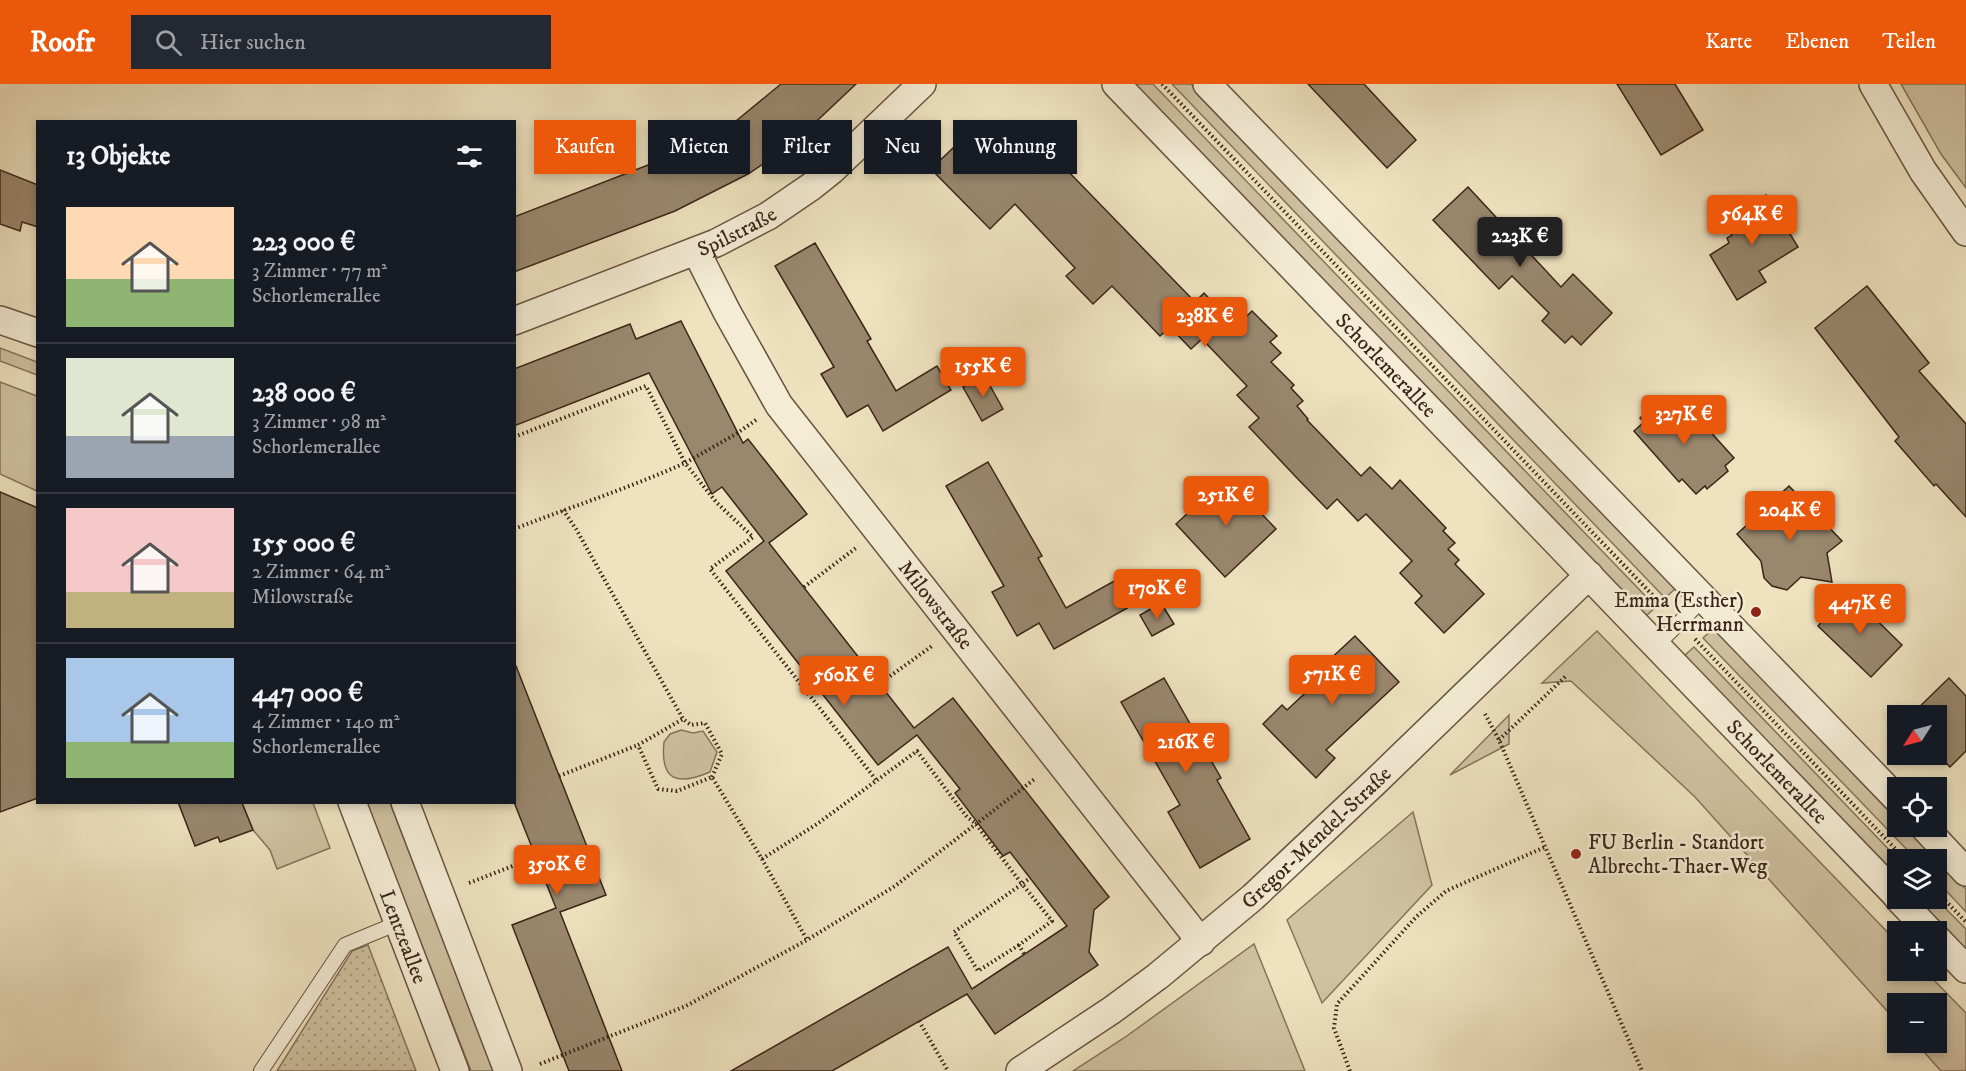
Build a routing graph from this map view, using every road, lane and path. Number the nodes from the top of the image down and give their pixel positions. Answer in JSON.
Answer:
{"nodes":[{"id":1,"x":922,"y":84,"type":"edge"},
{"id":2,"x":1116,"y":84,"type":"edge"},
{"id":3,"x":1162,"y":84,"type":"edge"},
{"id":4,"x":1207,"y":84,"type":"edge"},
{"id":5,"x":1873,"y":84,"type":"edge"},
{"id":6,"x":1966,"y":232,"type":"edge"},
{"id":7,"x":696,"y":251,"type":"junction"},
{"id":8,"x":0,"y":320,"type":"edge"},
{"id":9,"x":516,"y":320,"type":"edge"},
{"id":10,"x":36,"y":332,"type":"edge"},
{"id":11,"x":761,"y":416,"type":"dead end"},
{"id":12,"x":516,"y":436,"type":"edge"},
{"id":13,"x":685,"y":463,"type":"junction"},
{"id":14,"x":563,"y":510,"type":"junction"},
{"id":15,"x":516,"y":528,"type":"edge"},
{"id":16,"x":860,"y":546,"type":"dead end"},
{"id":17,"x":1589,"y":575,"type":"junction"},
{"id":18,"x":804,"y":587,"type":"dead end"},
{"id":19,"x":1704,"y":598,"type":"junction"},
{"id":20,"x":1660,"y":603,"type":"dead end"},
{"id":21,"x":937,"y":642,"type":"dead end"},
{"id":22,"x":1698,"y":642,"type":"dead end"},
{"id":23,"x":1656,"y":646,"type":"junction"},
{"id":24,"x":1566,"y":676,"type":"dead end"},
{"id":25,"x":879,"y":684,"type":"dead end"},
{"id":26,"x":1466,"y":694,"type":"junction"},
{"id":27,"x":683,"y":719,"type":"junction"},
{"id":28,"x":1499,"y":740,"type":"junction"},
{"id":29,"x":638,"y":745,"type":"junction"},
{"id":30,"x":1041,"y":774,"type":"dead end"},
{"id":31,"x":559,"y":776,"type":"dead end"},
{"id":32,"x":712,"y":777,"type":"junction"},
{"id":33,"x":877,"y":781,"type":"junction"},
{"id":34,"x":1887,"y":789,"type":"edge"},
{"id":35,"x":353,"y":804,"type":"edge"},
{"id":36,"x":406,"y":804,"type":"edge"},
{"id":37,"x":975,"y":823,"type":"junction"},
{"id":38,"x":1933,"y":837,"type":"edge"},
{"id":39,"x":1545,"y":847,"type":"junction"},
{"id":40,"x":1896,"y":849,"type":"edge"},
{"id":41,"x":536,"y":857,"type":"dead end"},
{"id":42,"x":762,"y":859,"type":"junction"},
{"id":43,"x":1966,"y":872,"type":"edge"},
{"id":44,"x":1030,"y":878,"type":"dead end"},
{"id":45,"x":470,"y":883,"type":"dead end"},
{"id":46,"x":1022,"y":884,"type":"junction"},
{"id":47,"x":1887,"y":887,"type":"edge"},
{"id":48,"x":1947,"y":902,"type":"edge"},
{"id":49,"x":1908,"y":909,"type":"edge"},
{"id":50,"x":1920,"y":921,"type":"edge"},
{"id":51,"x":1966,"y":922,"type":"edge"},
{"id":52,"x":398,"y":923,"type":"junction"},
{"id":53,"x":807,"y":940,"type":"junction"},
{"id":54,"x":1201,"y":942,"type":"junction"},
{"id":55,"x":1019,"y":945,"type":"junction"},
{"id":56,"x":1947,"y":949,"type":"edge"},
{"id":57,"x":1024,"y":954,"type":"dead end"},
{"id":58,"x":1966,"y":969,"type":"edge"},
{"id":59,"x":919,"y":1022,"type":"dead end"},
{"id":60,"x":540,"y":1064,"type":"dead end"},
{"id":61,"x":261,"y":1071,"type":"edge"},
{"id":62,"x":455,"y":1071,"type":"edge"},
{"id":63,"x":508,"y":1071,"type":"edge"},
{"id":64,"x":948,"y":1071,"type":"edge"},
{"id":65,"x":1020,"y":1071,"type":"edge"},
{"id":66,"x":1350,"y":1071,"type":"edge"},
{"id":67,"x":1642,"y":1071,"type":"edge"}],
"edges":[{"from":1,"to":7,"type":"street","name":"Spilstraße"},
{"from":2,"to":17,"type":"street","name":"Schorlemerallee"},
{"from":3,"to":20,"type":"path"},
{"from":4,"to":19,"type":"street"},
{"from":5,"to":6,"type":"street"},
{"from":7,"to":9,"type":"street","name":"Spilstraße"},
{"from":7,"to":54,"type":"street","name":"Milowstraße"},
{"from":8,"to":10,"type":"street"},
{"from":11,"to":13,"type":"path"},
{"from":12,"to":13,"type":"path"},
{"from":13,"to":14,"type":"path"},
{"from":13,"to":33,"type":"path"},
{"from":14,"to":15,"type":"path"},
{"from":14,"to":27,"type":"path"},
{"from":16,"to":18,"type":"path"},
{"from":17,"to":23,"type":"street","name":"Schorlemerallee"},
{"from":17,"to":26,"type":"street","name":"Gregor-Mendel-Straße"},
{"from":19,"to":23,"type":"lane"},
{"from":19,"to":34,"type":"street"},
{"from":21,"to":25,"type":"path"},
{"from":22,"to":40,"type":"path"},
{"from":23,"to":47,"type":"street","name":"Schorlemerallee"},
{"from":24,"to":28,"type":"path"},
{"from":26,"to":28,"type":"path"},
{"from":26,"to":54,"type":"street","name":"Gregor-Mendel-Straße"},
{"from":27,"to":29,"type":"path"},
{"from":27,"to":32,"type":"path"},
{"from":28,"to":39,"type":"path"},
{"from":29,"to":31,"type":"path"},
{"from":29,"to":32,"type":"path"},
{"from":30,"to":37,"type":"path"},
{"from":32,"to":42,"type":"path"},
{"from":33,"to":37,"type":"path"},
{"from":33,"to":42,"type":"path"},
{"from":35,"to":52,"type":"street","name":"Lentzeallee"},
{"from":36,"to":63,"type":"street"},
{"from":37,"to":46,"type":"path"},
{"from":37,"to":53,"type":"path"},
{"from":38,"to":43,"type":"street"},
{"from":39,"to":66,"type":"path"},
{"from":39,"to":67,"type":"path"},
{"from":41,"to":45,"type":"path"},
{"from":42,"to":53,"type":"path"},
{"from":44,"to":46,"type":"path"},
{"from":46,"to":55,"type":"path"},
{"from":46,"to":55,"type":"path"},
{"from":48,"to":51,"type":"path"},
{"from":49,"to":50,"type":"street","name":"Schorlemerallee"},
{"from":52,"to":61,"type":"lane"},
{"from":52,"to":62,"type":"street","name":"Lentzeallee"},
{"from":53,"to":60,"type":"path"},
{"from":54,"to":65,"type":"street","name":"Gregor-Mendel-Straße"},
{"from":55,"to":57,"type":"path"},
{"from":56,"to":58,"type":"street"},
{"from":59,"to":64,"type":"path"}]}
